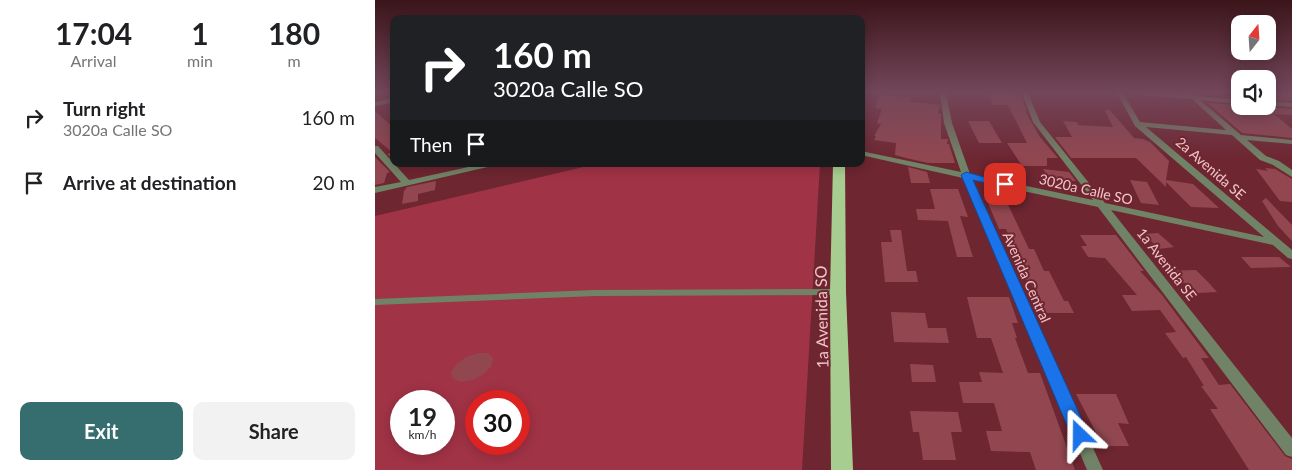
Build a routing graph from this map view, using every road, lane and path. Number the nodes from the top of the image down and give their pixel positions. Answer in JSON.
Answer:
{"nodes":[{"id":1,"x":947,"y":115,"type":"edge"},
{"id":2,"x":1034,"y":115,"type":"edge"},
{"id":3,"x":1133,"y":115,"type":"edge"},
{"id":4,"x":1213,"y":115,"type":"edge"},
{"id":5,"x":1138,"y":124,"type":"junction"},
{"id":6,"x":1237,"y":135,"type":"junction"},
{"id":7,"x":1292,"y":142,"type":"edge"},
{"id":8,"x":375,"y":148,"type":"edge"},
{"id":9,"x":865,"y":154,"type":"edge"},
{"id":10,"x":1276,"y":163,"type":"junction"},
{"id":11,"x":390,"y":164,"type":"edge"},
{"id":12,"x":1292,"y":165,"type":"edge"},
{"id":13,"x":392,"y":167,"type":"edge"},
{"id":14,"x":479,"y":167,"type":"edge"},
{"id":15,"x":839,"y":167,"type":"edge"},
{"id":16,"x":1292,"y":174,"type":"edge"},
{"id":17,"x":966,"y":175,"type":"junction"},
{"id":18,"x":407,"y":183,"type":"junction"},
{"id":19,"x":375,"y":190,"type":"edge"},
{"id":20,"x":1101,"y":206,"type":"junction"},
{"id":21,"x":1277,"y":243,"type":"junction"},
{"id":22,"x":1292,"y":256,"type":"edge"},
{"id":23,"x":838,"y":292,"type":"junction"},
{"id":24,"x":375,"y":302,"type":"edge"},
{"id":25,"x":1292,"y":450,"type":"edge"},
{"id":26,"x":842,"y":470,"type":"edge"},
{"id":27,"x":1095,"y":470,"type":"edge"}],
"edges":[{"from":1,"to":17,"type":"street","name":"Avenida Central"},
{"from":2,"to":20,"type":"street","name":"1a Avenida SE"},
{"from":3,"to":5,"type":"street","name":"2a Avenida SE"},
{"from":4,"to":6,"type":"street"},
{"from":5,"to":6,"type":"street"},
{"from":5,"to":21,"type":"street","name":"2a Avenida SE"},
{"from":6,"to":7,"type":"street"},
{"from":6,"to":10,"type":"street"},
{"from":8,"to":11,"type":"street"},
{"from":9,"to":17,"type":"street","name":"3020a Calle SO"},
{"from":10,"to":12,"type":"street"},
{"from":10,"to":16,"type":"street"},
{"from":13,"to":18,"type":"street"},
{"from":14,"to":18,"type":"street"},
{"from":15,"to":23,"type":"highway","name":"1a Avenida SO"},
{"from":17,"to":20,"type":"street","name":"3020a Calle SO"},
{"from":17,"to":27,"type":"street","name":"Avenida Central"},
{"from":18,"to":19,"type":"street"},
{"from":20,"to":21,"type":"street","name":"3020a Calle SO"},
{"from":20,"to":25,"type":"street","name":"1a Avenida SE"},
{"from":21,"to":22,"type":"street","name":"2a Avenida SE"},
{"from":23,"to":24,"type":"lane"},
{"from":23,"to":26,"type":"highway","name":"1a Avenida SO"}]}
